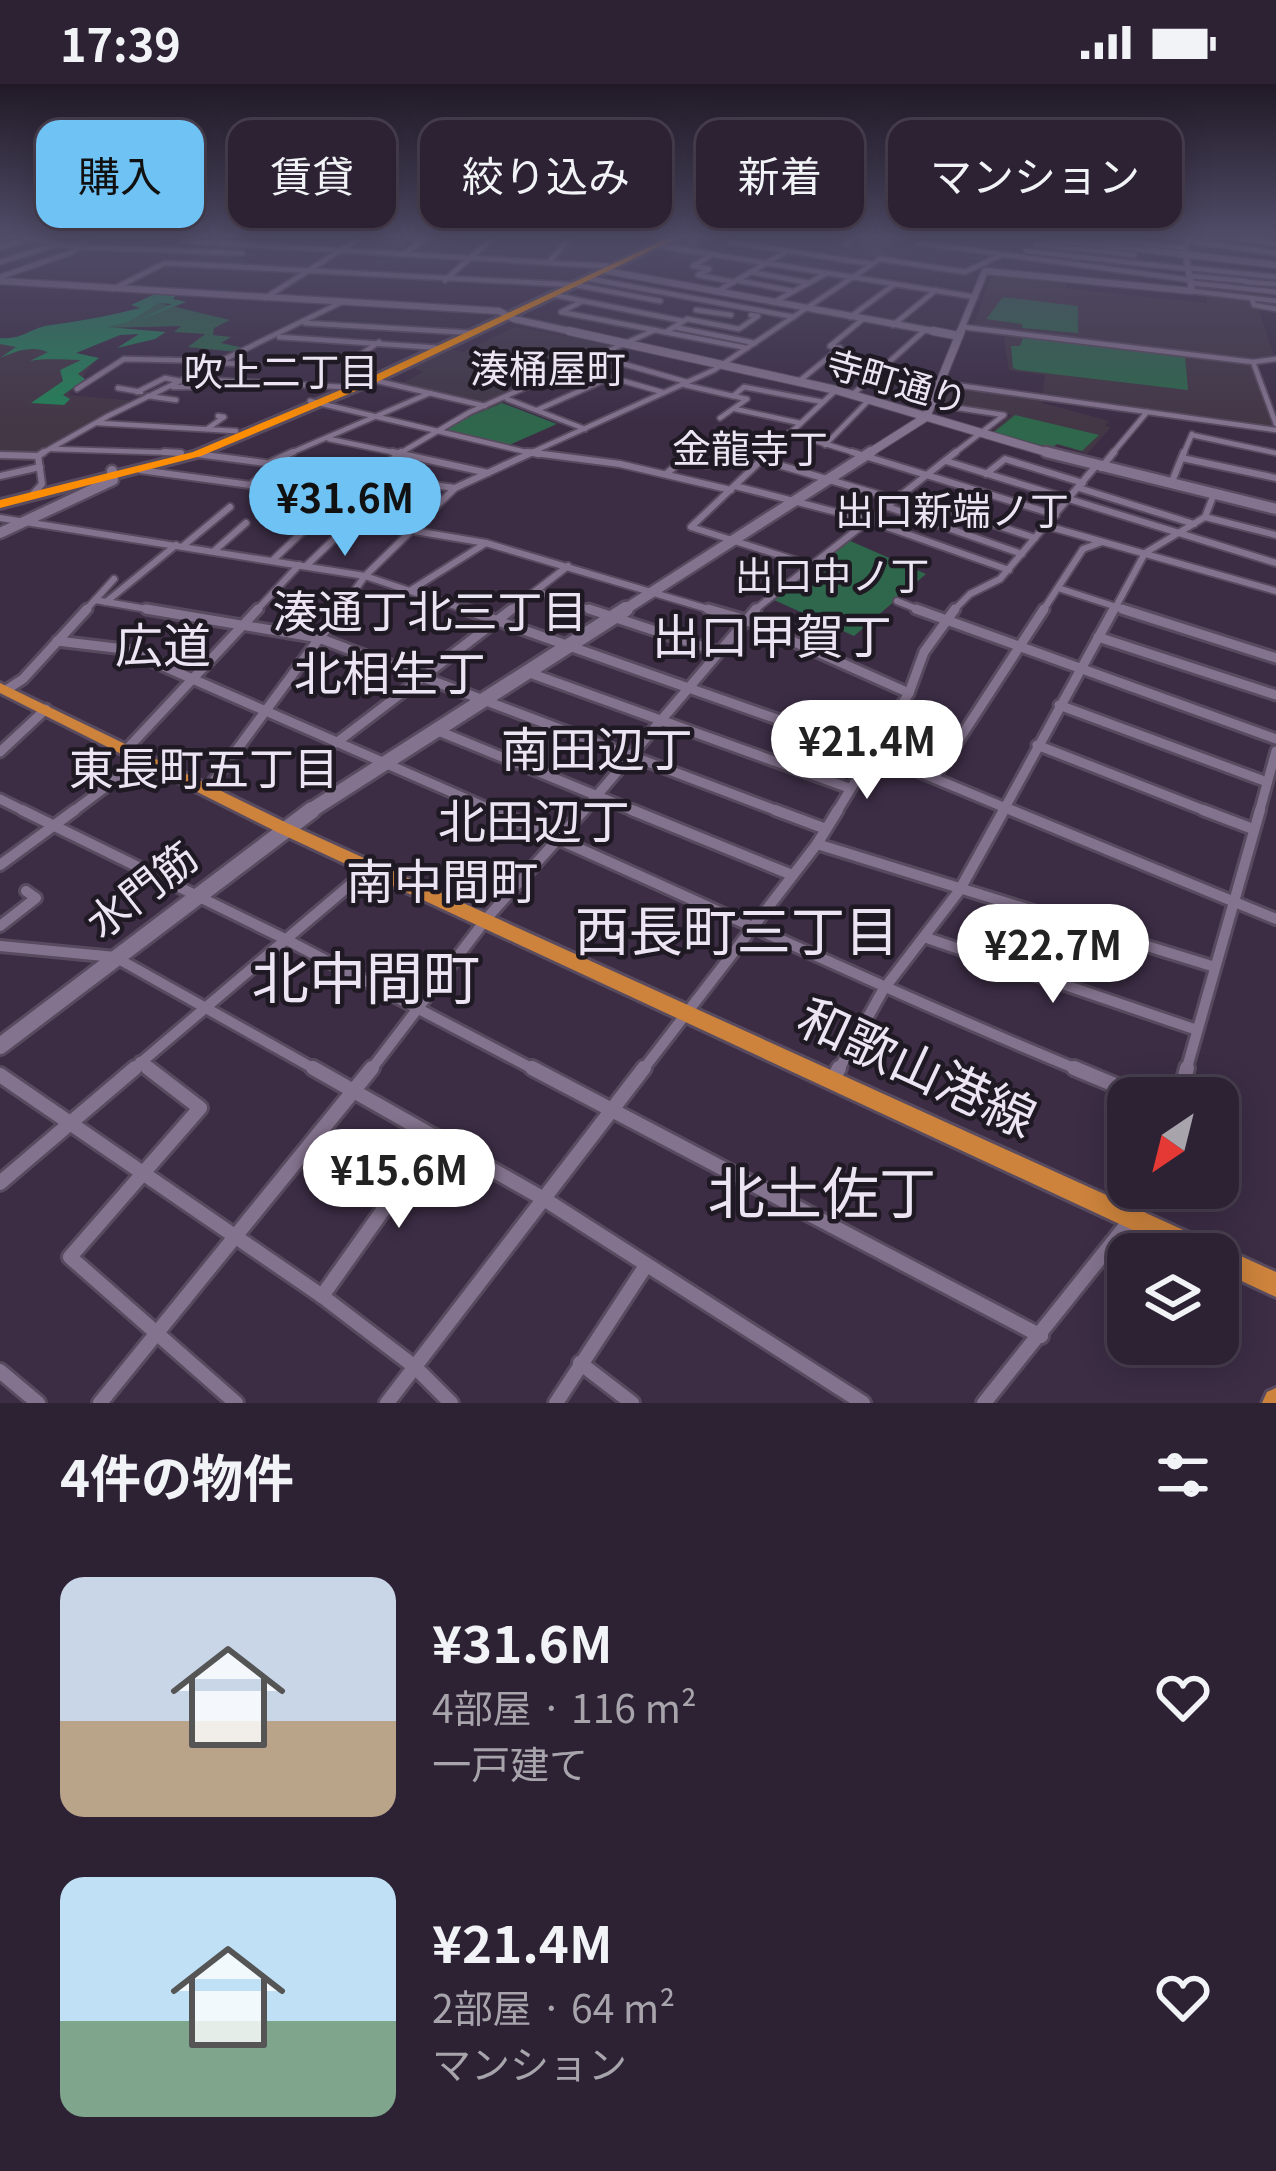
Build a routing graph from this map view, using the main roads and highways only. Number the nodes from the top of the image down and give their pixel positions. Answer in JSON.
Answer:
{"nodes":[{"id":1,"x":541,"y":300,"type":"edge"},
{"id":2,"x":437,"y":347,"type":"junction"},
{"id":3,"x":315,"y":402,"type":"junction"},
{"id":4,"x":113,"y":473,"type":"junction"},
{"id":5,"x":0,"y":501,"type":"edge"},
{"id":6,"x":3,"y":688,"type":"edge"},
{"id":7,"x":1167,"y":1233,"type":"edge"},
{"id":8,"x":1239,"y":1267,"type":"edge"},
{"id":9,"x":1276,"y":1285,"type":"edge"}],
"edges":[{"from":1,"to":2,"type":"highway"},
{"from":2,"to":3,"type":"highway"},
{"from":2,"to":3,"type":"highway"},
{"from":3,"to":4,"type":"highway"},
{"from":3,"to":4,"type":"highway"},
{"from":4,"to":5,"type":"highway"},
{"from":6,"to":7,"type":"main road","name":"和歌山港線"},
{"from":8,"to":9,"type":"main road","name":"和歌山港線"}]}
